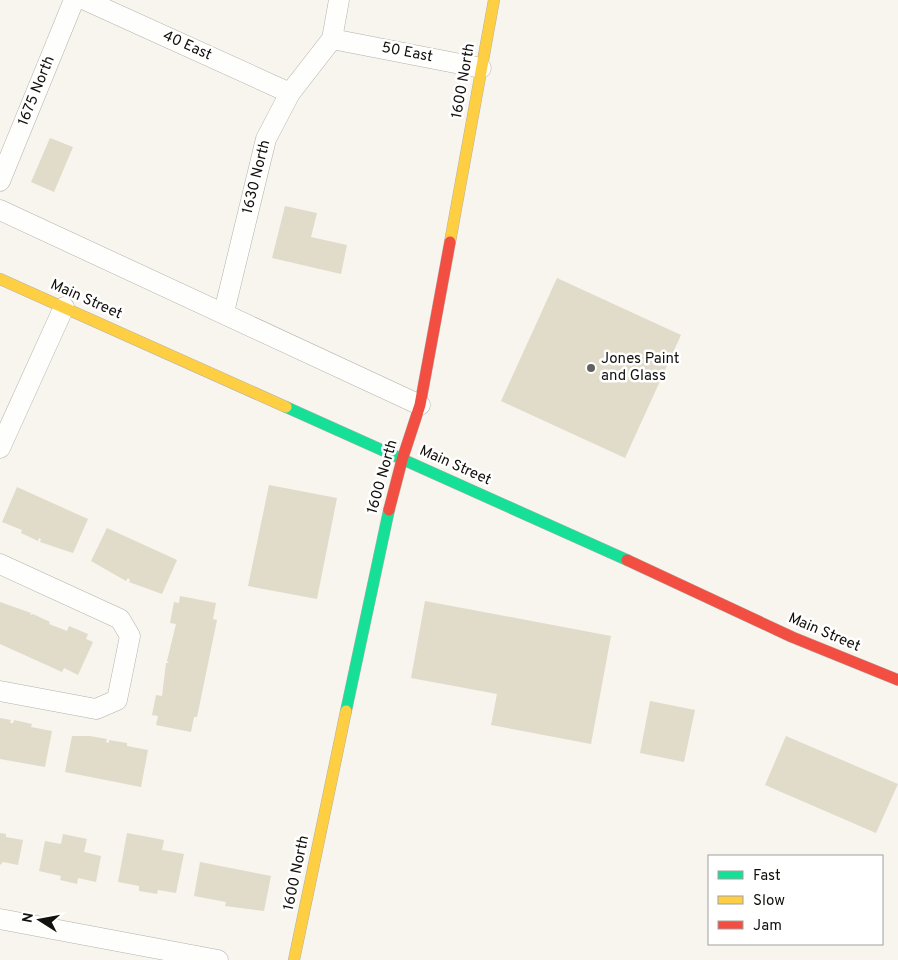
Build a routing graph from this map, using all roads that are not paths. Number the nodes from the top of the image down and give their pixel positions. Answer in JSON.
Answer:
{"nodes":[{"id":1,"x":74,"y":0,"type":"edge"},
{"id":2,"x":85,"y":0,"type":"edge"},
{"id":3,"x":339,"y":0,"type":"edge"},
{"id":4,"x":494,"y":0,"type":"edge"},
{"id":5,"x":332,"y":38,"type":"junction"},
{"id":6,"x":481,"y":68,"type":"junction"},
{"id":7,"x":290,"y":93,"type":"junction"},
{"id":8,"x":0,"y":181,"type":"edge"},
{"id":9,"x":0,"y":210,"type":"edge"},
{"id":10,"x":0,"y":279,"type":"edge"},
{"id":11,"x":64,"y":307,"type":"junction"},
{"id":12,"x":224,"y":312,"type":"junction"},
{"id":13,"x":420,"y":405,"type":"junction"},
{"id":14,"x":0,"y":448,"type":"edge"},
{"id":15,"x":402,"y":460,"type":"junction"},
{"id":16,"x":0,"y":564,"type":"edge"},
{"id":17,"x":898,"y":680,"type":"edge"},
{"id":18,"x":0,"y":691,"type":"edge"},
{"id":19,"x":0,"y":919,"type":"edge"},
{"id":20,"x":218,"y":960,"type":"edge"},
{"id":21,"x":294,"y":960,"type":"edge"}],
"edges":[{"from":1,"to":8,"type":"street","name":"1675 North"},
{"from":2,"to":7,"type":"street","name":"40 East"},
{"from":3,"to":5,"type":"street","name":"1630 North"},
{"from":4,"to":6,"type":"main road","name":"1600 North"},
{"from":5,"to":6,"type":"street","name":"50 East"},
{"from":5,"to":7,"type":"street","name":"1630 North"},
{"from":6,"to":13,"type":"main road","name":"1600 North"},
{"from":7,"to":12,"type":"street","name":"1630 North"},
{"from":9,"to":12,"type":"street"},
{"from":10,"to":11,"type":"main road","name":"Main Street"},
{"from":11,"to":14,"type":"street"},
{"from":11,"to":15,"type":"main road","name":"Main Street"},
{"from":12,"to":13,"type":"street"},
{"from":13,"to":15,"type":"main road","name":"1600 North"},
{"from":15,"to":17,"type":"main road","name":"Main Street"},
{"from":15,"to":21,"type":"main road","name":"1600 North"},
{"from":16,"to":18,"type":"street"},
{"from":19,"to":20,"type":"street"}]}
